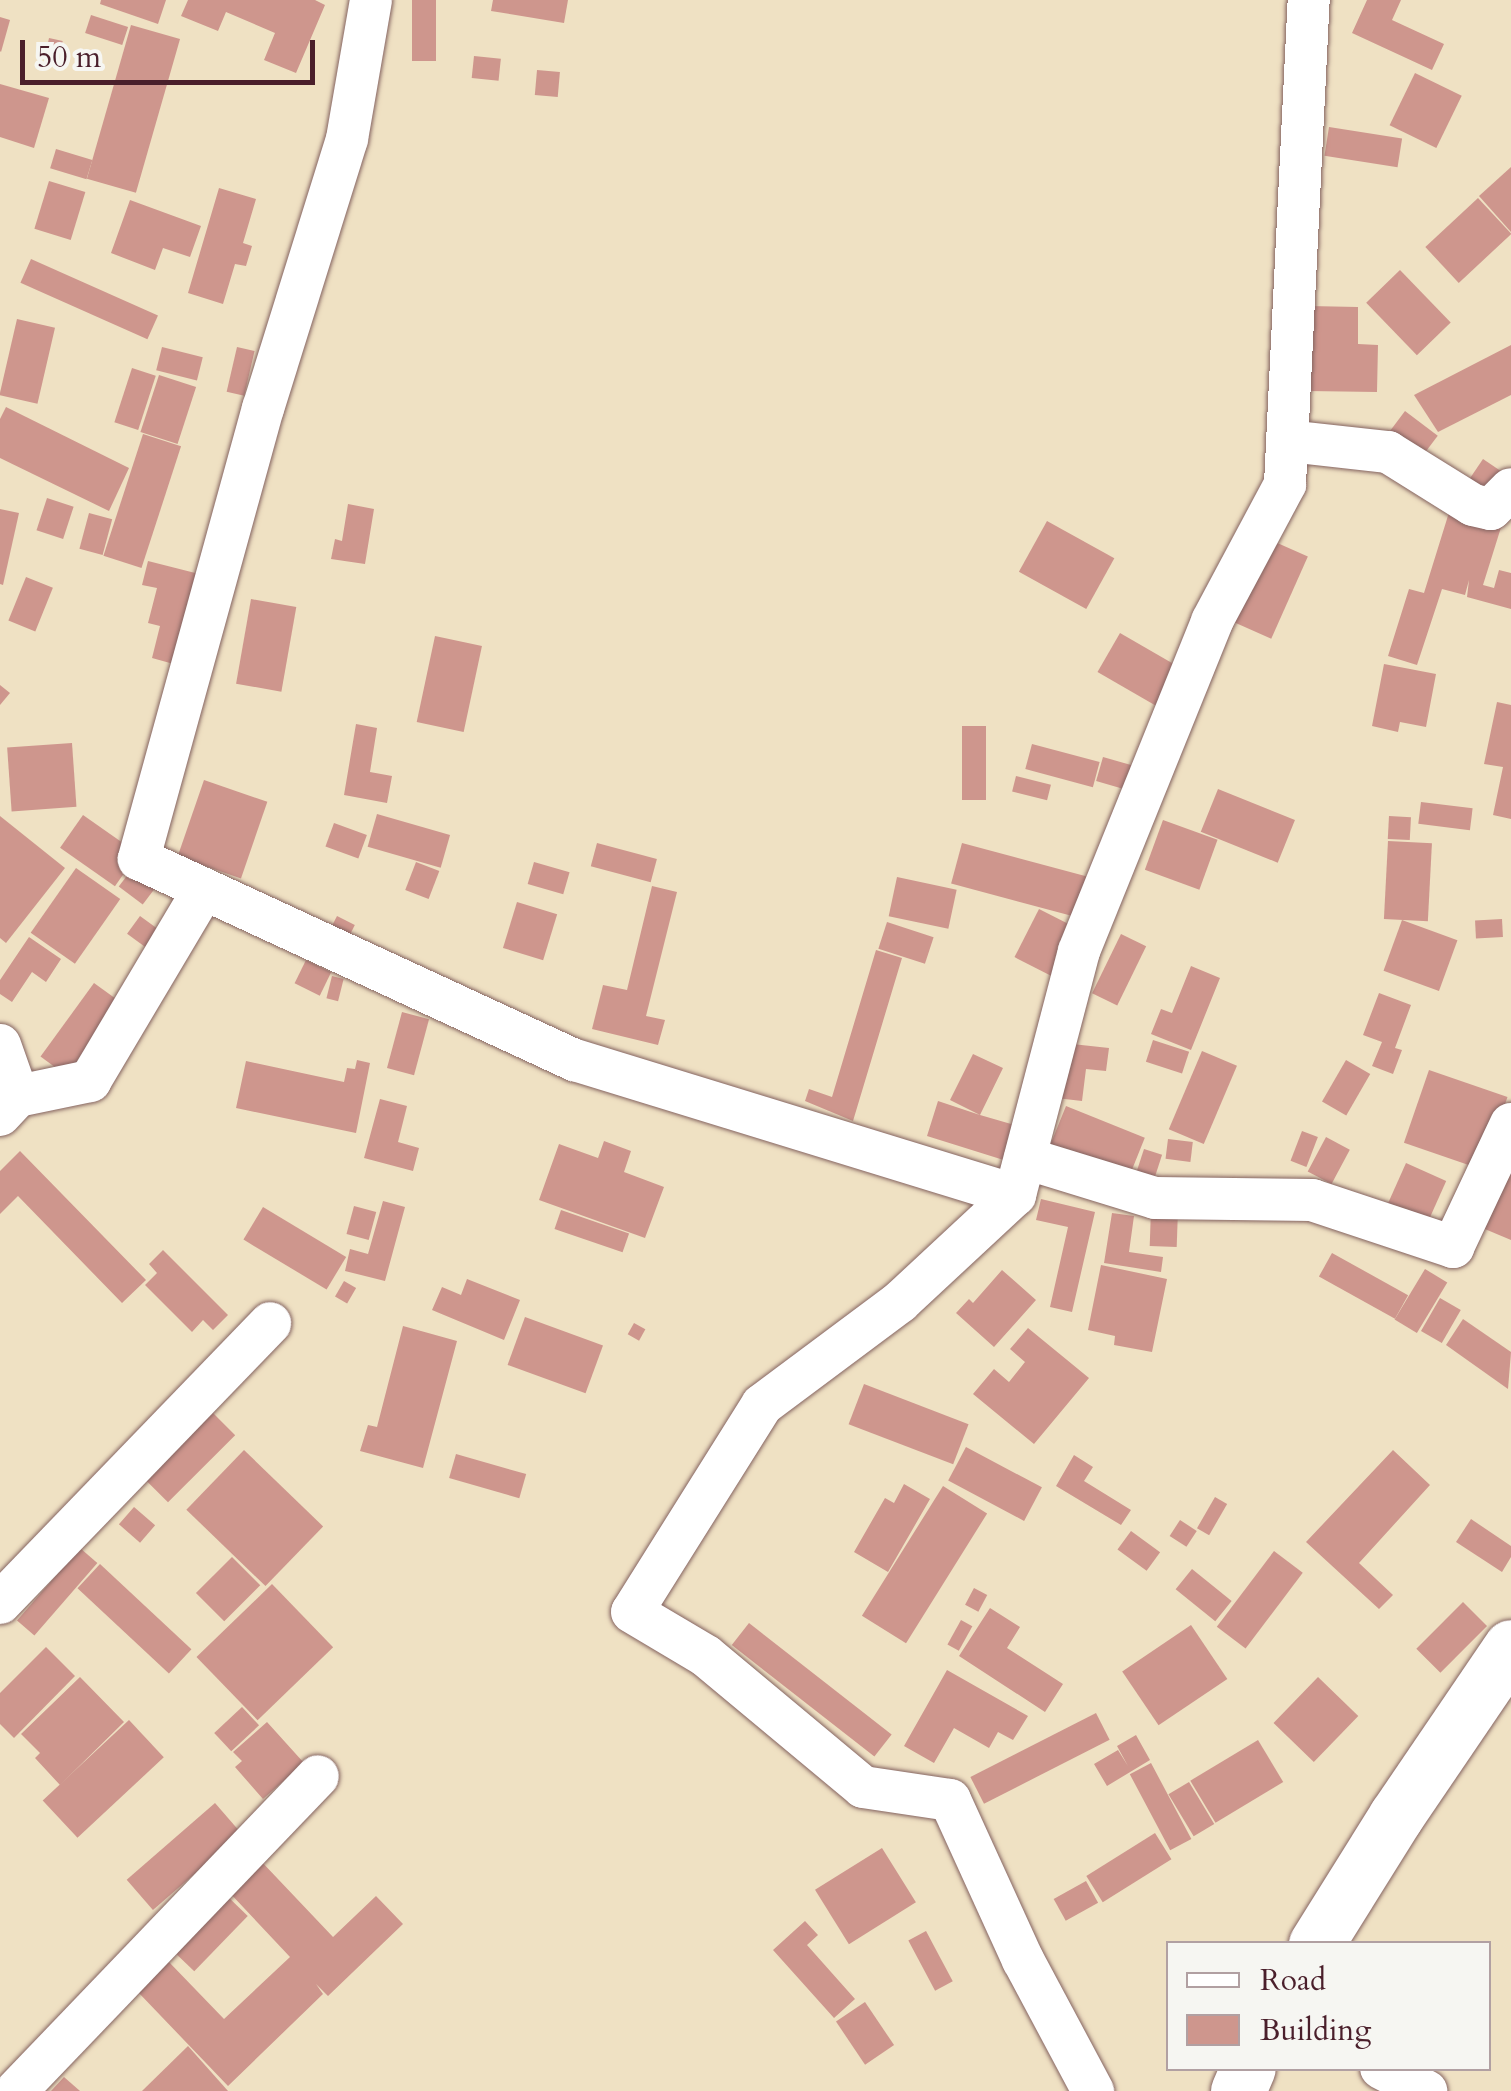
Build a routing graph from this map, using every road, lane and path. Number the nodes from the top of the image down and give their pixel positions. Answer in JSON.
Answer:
{"nodes":[{"id":1,"x":371,"y":0,"type":"edge"},
{"id":2,"x":1309,"y":0,"type":"edge"},
{"id":3,"x":1288,"y":441,"type":"junction"},
{"id":4,"x":1511,"y":489,"type":"edge"},
{"id":5,"x":204,"y":889,"type":"junction"},
{"id":6,"x":0,"y":1044,"type":"edge"},
{"id":7,"x":9,"y":1106,"type":"edge"},
{"id":8,"x":1511,"y":1124,"type":"edge"},
{"id":9,"x":1020,"y":1176,"type":"junction"},
{"id":10,"x":270,"y":1323,"type":"dead end"},
{"id":11,"x":0,"y":1603,"type":"edge"},
{"id":12,"x":1511,"y":1647,"type":"edge"},
{"id":13,"x":318,"y":1776,"type":"dead end"},
{"id":14,"x":1318,"y":1941,"type":"edge"},
{"id":15,"x":1387,"y":2071,"type":"edge"},
{"id":16,"x":16,"y":2091,"type":"edge"},
{"id":17,"x":1092,"y":2091,"type":"edge"},
{"id":18,"x":1426,"y":2091,"type":"edge"}],
"edges":[{"from":1,"to":5,"type":"street"},
{"from":2,"to":3,"type":"street"},
{"from":3,"to":4,"type":"street"},
{"from":3,"to":9,"type":"street"},
{"from":5,"to":7,"type":"street"},
{"from":5,"to":9,"type":"street"},
{"from":6,"to":7,"type":"street"},
{"from":8,"to":9,"type":"street"},
{"from":9,"to":17,"type":"street"},
{"from":10,"to":11,"type":"street"},
{"from":12,"to":14,"type":"street"},
{"from":13,"to":16,"type":"street"},
{"from":15,"to":18,"type":"street"}]}
